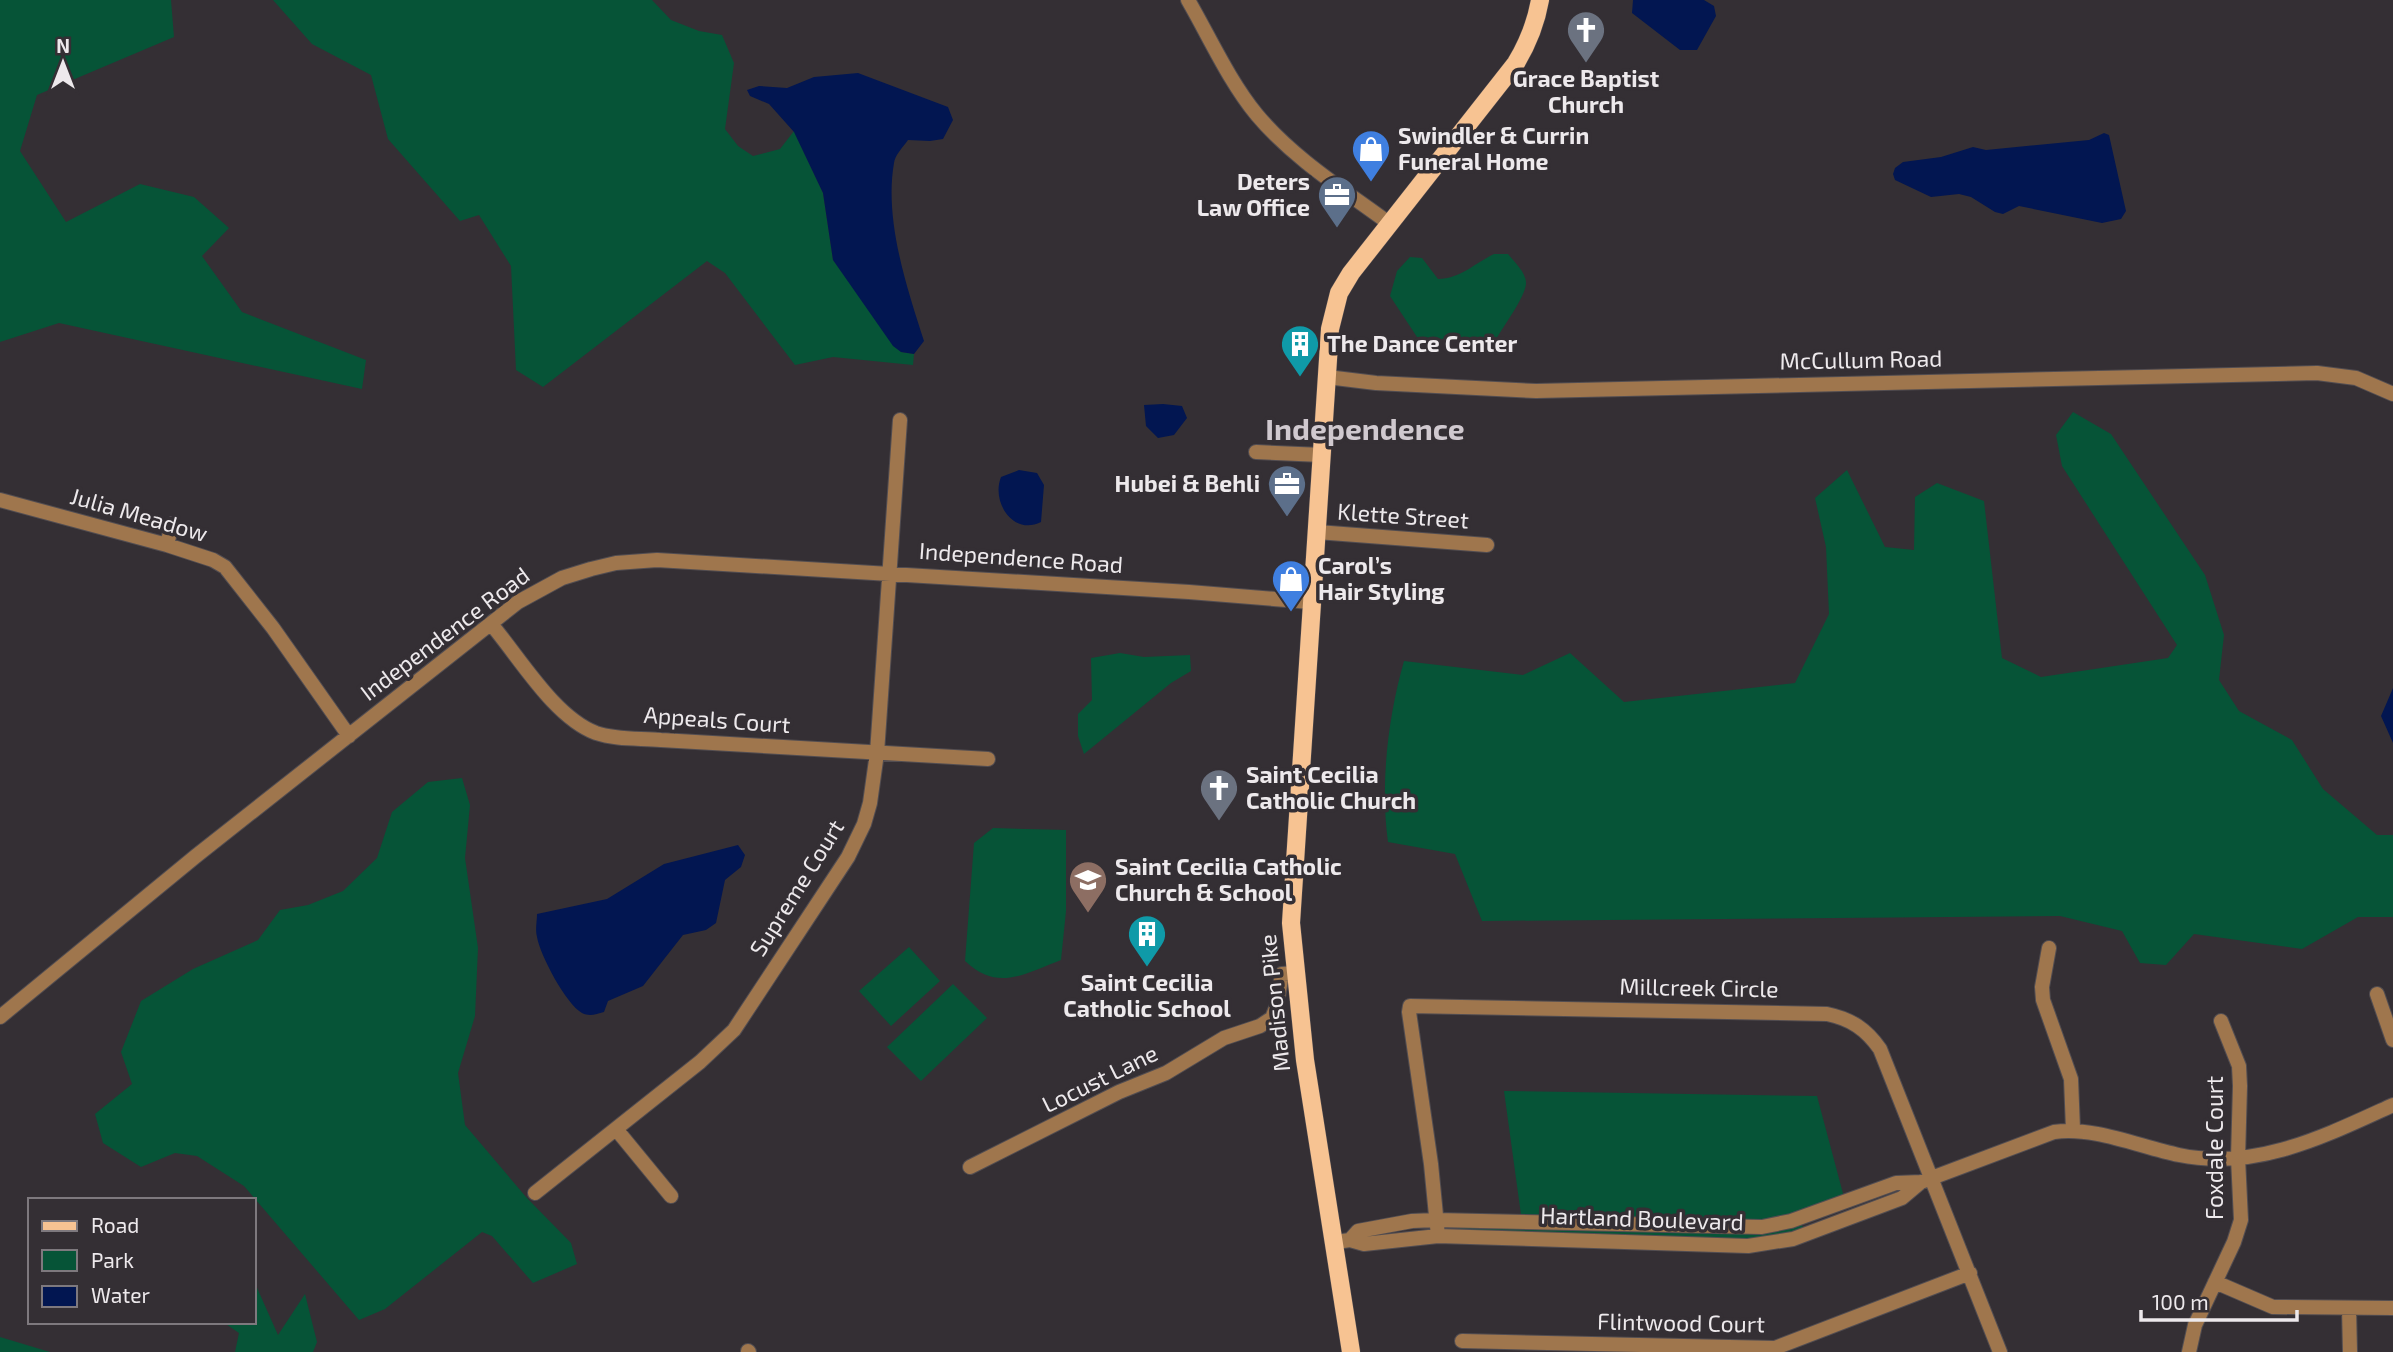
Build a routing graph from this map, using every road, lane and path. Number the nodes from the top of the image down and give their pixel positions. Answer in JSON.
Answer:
{"nodes":[{"id":1,"x":1188,"y":0,"type":"edge"},
{"id":2,"x":1540,"y":0,"type":"edge"},
{"id":3,"x":1390,"y":224,"type":"junction"},
{"id":4,"x":1327,"y":377,"type":"junction"},
{"id":5,"x":2393,"y":394,"type":"edge"},
{"id":6,"x":900,"y":420,"type":"dead end"},
{"id":7,"x":1256,"y":452,"type":"dead end"},
{"id":8,"x":1322,"y":455,"type":"junction"},
{"id":9,"x":0,"y":500,"type":"edge"},
{"id":10,"x":172,"y":524,"type":"dead end"},
{"id":11,"x":1317,"y":532,"type":"junction"},
{"id":12,"x":167,"y":545,"type":"junction"},
{"id":13,"x":1487,"y":545,"type":"dead end"},
{"id":14,"x":888,"y":573,"type":"junction"},
{"id":15,"x":1311,"y":602,"type":"junction"},
{"id":16,"x":491,"y":624,"type":"junction"},
{"id":17,"x":349,"y":736,"type":"junction"},
{"id":18,"x":877,"y":753,"type":"junction"},
{"id":19,"x":988,"y":760,"type":"dead end"},
{"id":20,"x":2049,"y":948,"type":"dead end"},
{"id":21,"x":1295,"y":973,"type":"junction"},
{"id":22,"x":2377,"y":994,"type":"dead end"},
{"id":23,"x":0,"y":1017,"type":"edge"},
{"id":24,"x":2221,"y":1021,"type":"dead end"},
{"id":25,"x":2393,"y":1040,"type":"edge"},
{"id":26,"x":2393,"y":1105,"type":"edge"},
{"id":27,"x":616,"y":1129,"type":"junction"},
{"id":28,"x":2073,"y":1129,"type":"junction"},
{"id":29,"x":2238,"y":1158,"type":"junction"},
{"id":30,"x":970,"y":1167,"type":"dead end"},
{"id":31,"x":1926,"y":1180,"type":"junction"},
{"id":32,"x":535,"y":1193,"type":"dead end"},
{"id":33,"x":671,"y":1196,"type":"dead end"},
{"id":34,"x":1436,"y":1220,"type":"junction"},
{"id":35,"x":1437,"y":1236,"type":"junction"},
{"id":36,"x":1342,"y":1241,"type":"junction"},
{"id":37,"x":1970,"y":1273,"type":"junction"},
{"id":38,"x":2215,"y":1282,"type":"junction"},
{"id":39,"x":2349,"y":1308,"type":"junction"},
{"id":40,"x":2393,"y":1308,"type":"edge"},
{"id":41,"x":1462,"y":1341,"type":"dead end"},
{"id":42,"x":1347,"y":1351,"type":"edge"},
{"id":43,"x":2000,"y":1352,"type":"edge"},
{"id":44,"x":2189,"y":1352,"type":"edge"},
{"id":45,"x":2350,"y":1352,"type":"edge"}],
"edges":[{"from":1,"to":3,"type":"street"},
{"from":2,"to":3,"type":"main road","name":"Madison Pike"},
{"from":3,"to":4,"type":"main road","name":"Madison Pike"},
{"from":4,"to":5,"type":"street","name":"McCullum Road"},
{"from":4,"to":8,"type":"main road","name":"Madison Pike"},
{"from":6,"to":14,"type":"street","name":"Supreme Court"},
{"from":7,"to":8,"type":"street"},
{"from":8,"to":11,"type":"main road","name":"Madison Pike"},
{"from":9,"to":12,"type":"street","name":"Julia Meadow"},
{"from":10,"to":12,"type":"street"},
{"from":11,"to":13,"type":"street","name":"Klette Street"},
{"from":11,"to":15,"type":"main road","name":"Madison Pike"},
{"from":12,"to":17,"type":"street","name":"Julia Meadow"},
{"from":14,"to":15,"type":"street","name":"Independence Road"},
{"from":14,"to":16,"type":"street","name":"Independence Road"},
{"from":14,"to":18,"type":"street","name":"Supreme Court"},
{"from":15,"to":21,"type":"main road","name":"Madison Pike"},
{"from":16,"to":17,"type":"street","name":"Independence Road"},
{"from":16,"to":18,"type":"street","name":"Appeals Court"},
{"from":17,"to":23,"type":"street","name":"Independence Road"},
{"from":18,"to":19,"type":"street","name":"Appeals Court"},
{"from":18,"to":27,"type":"street","name":"Supreme Court"},
{"from":20,"to":28,"type":"street"},
{"from":21,"to":30,"type":"street","name":"Locust Lane"},
{"from":21,"to":36,"type":"main road","name":"Madison Pike"},
{"from":22,"to":25,"type":"street"},
{"from":24,"to":29,"type":"street","name":"Foxdale Court"},
{"from":26,"to":29,"type":"street","name":"Hartland Boulevard"},
{"from":27,"to":32,"type":"street","name":"Supreme Court"},
{"from":27,"to":33,"type":"street"},
{"from":28,"to":29,"type":"street","name":"Hartland Boulevard"},
{"from":28,"to":31,"type":"street","name":"Hartland Boulevard"},
{"from":29,"to":38,"type":"street","name":"Foxdale Court"},
{"from":31,"to":34,"type":"street","name":"Hartland Boulevard"},
{"from":31,"to":34,"type":"street","name":"Millcreek Circle"},
{"from":31,"to":35,"type":"street","name":"Hartland Boulevard"},
{"from":31,"to":37,"type":"street","name":"Millcreek Circle"},
{"from":34,"to":35,"type":"street","name":"Millcreek Circle"},
{"from":34,"to":36,"type":"street","name":"Hartland Boulevard"},
{"from":35,"to":36,"type":"street","name":"Hartland Boulevard"},
{"from":36,"to":42,"type":"main road","name":"Madison Pike"},
{"from":37,"to":41,"type":"street","name":"Flintwood Court"},
{"from":37,"to":43,"type":"street","name":"Millcreek Circle"},
{"from":38,"to":39,"type":"street"},
{"from":38,"to":44,"type":"street","name":"Foxdale Court"},
{"from":39,"to":40,"type":"street"},
{"from":39,"to":45,"type":"street"}]}
